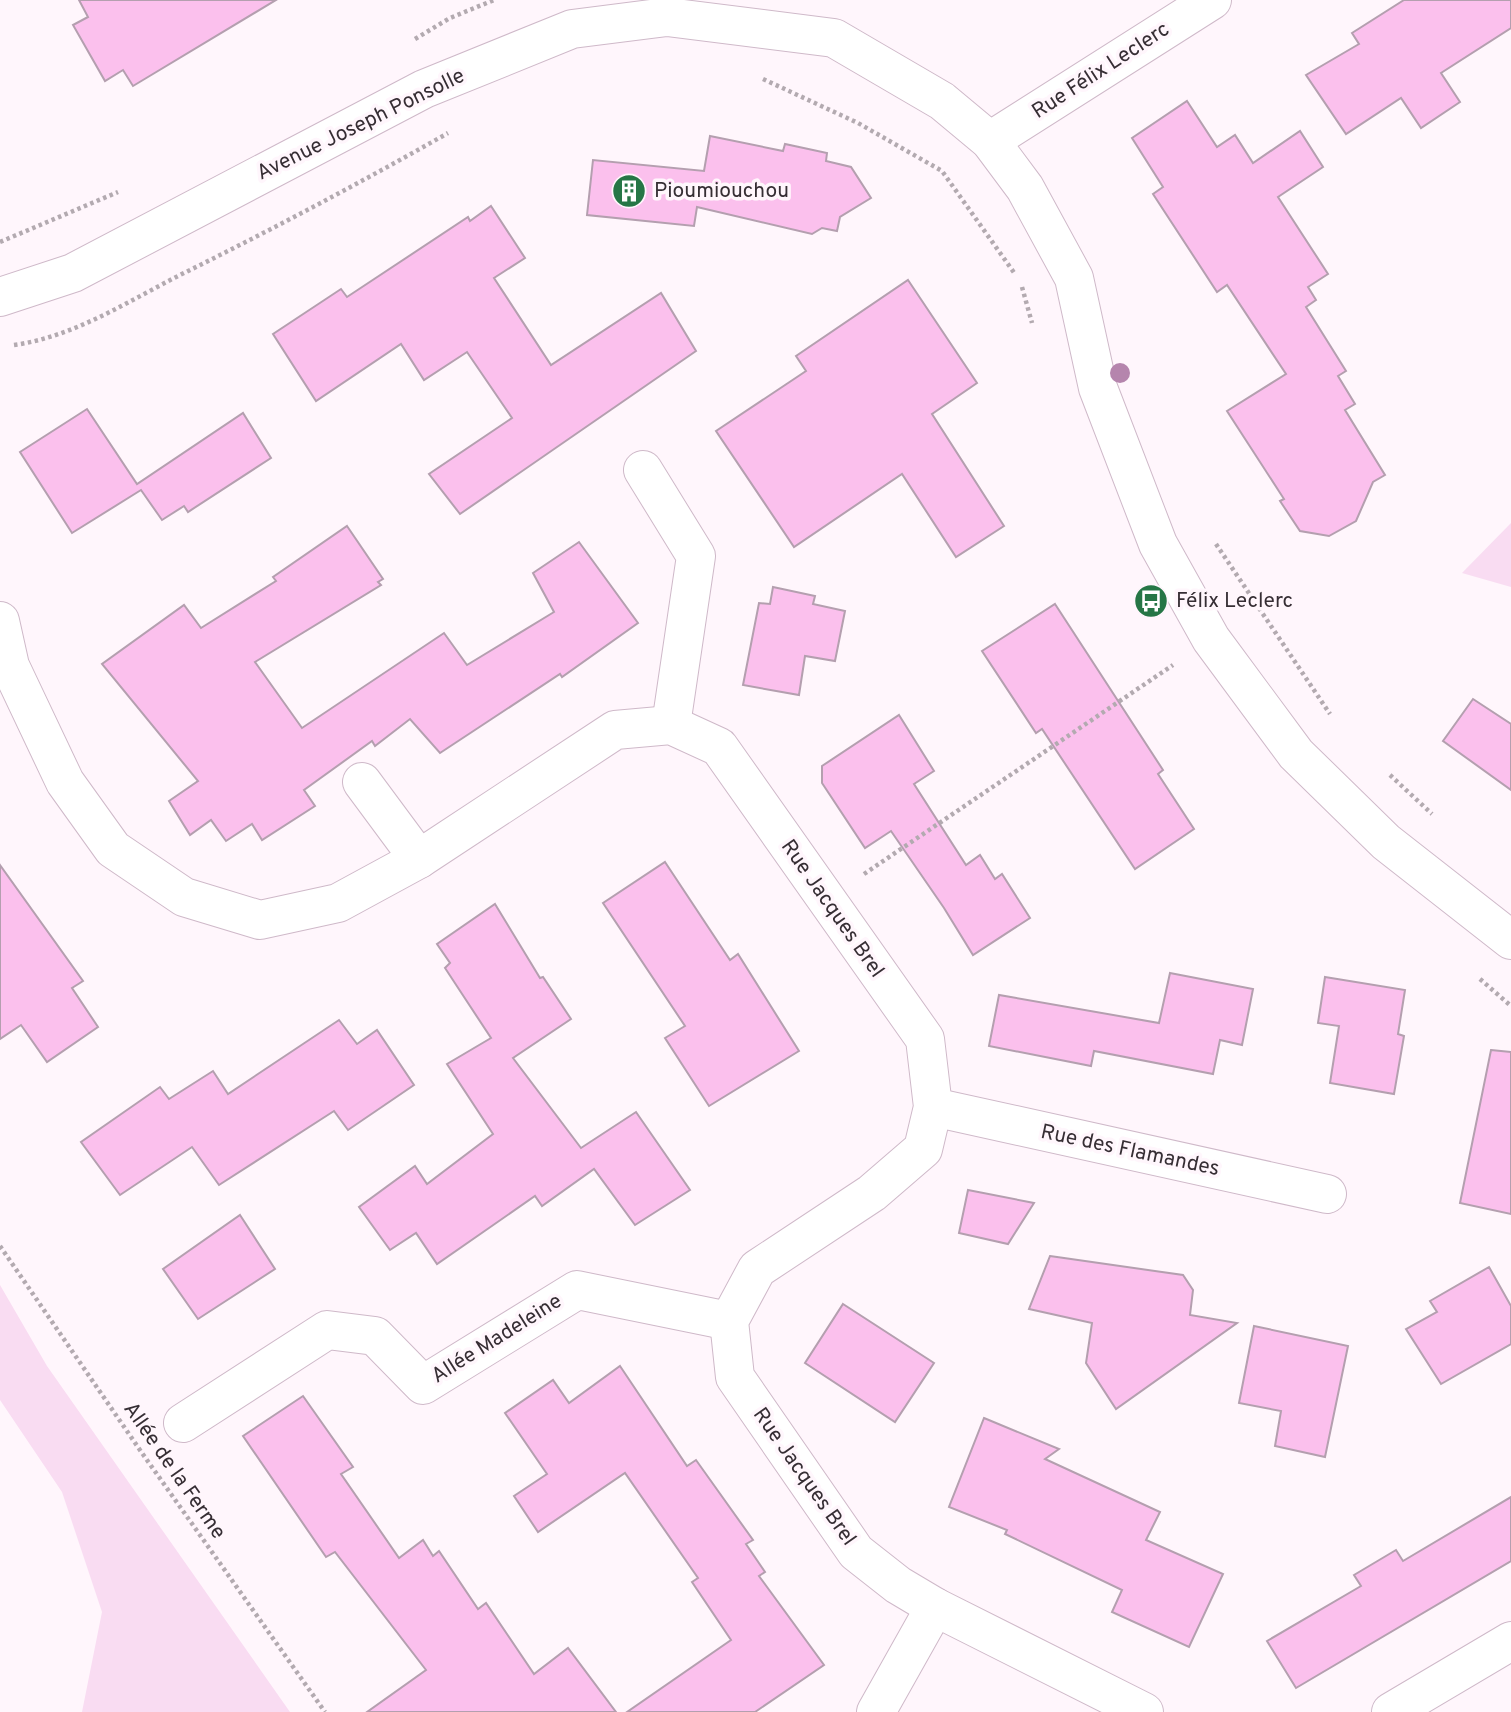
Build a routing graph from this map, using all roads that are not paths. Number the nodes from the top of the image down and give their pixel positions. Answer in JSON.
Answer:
{"nodes":[{"id":1,"x":1212,"y":0,"type":"edge"},
{"id":2,"x":990,"y":141,"type":"junction"},
{"id":3,"x":0,"y":297,"type":"edge"},
{"id":4,"x":643,"y":470,"type":"dead end"},
{"id":5,"x":0,"y":621,"type":"edge"},
{"id":6,"x":671,"y":724,"type":"junction"},
{"id":7,"x":362,"y":782,"type":"dead end"},
{"id":8,"x":419,"y":859,"type":"junction"},
{"id":9,"x":1511,"y":940,"type":"edge"},
{"id":10,"x":933,"y":1107,"type":"junction"},
{"id":11,"x":1327,"y":1194,"type":"dead end"},
{"id":12,"x":729,"y":1321,"type":"junction"},
{"id":13,"x":183,"y":1423,"type":"dead end"},
{"id":14,"x":935,"y":1607,"type":"junction"},
{"id":15,"x":1511,"y":1641,"type":"edge"},
{"id":16,"x":877,"y":1712,"type":"edge"},
{"id":17,"x":1143,"y":1712,"type":"edge"},
{"id":18,"x":1391,"y":1712,"type":"edge"}],
"edges":[{"from":1,"to":2,"type":"street","name":"Rue Félix Leclerc"},
{"from":2,"to":3,"type":"street","name":"Avenue Joseph Ponsolle"},
{"from":2,"to":9,"type":"street","name":"Avenue Joseph Ponsolle"},
{"from":4,"to":6,"type":"street"},
{"from":5,"to":8,"type":"street"},
{"from":6,"to":8,"type":"street"},
{"from":6,"to":10,"type":"street","name":"Rue Jacques Brel"},
{"from":7,"to":8,"type":"street"},
{"from":10,"to":11,"type":"street","name":"Rue des Flamandes"},
{"from":10,"to":12,"type":"street","name":"Rue Jacques Brel"},
{"from":12,"to":13,"type":"street","name":"Allée Madeleine"},
{"from":12,"to":14,"type":"street","name":"Rue Jacques Brel"},
{"from":14,"to":16,"type":"street"},
{"from":14,"to":17,"type":"street","name":"Rue Jacques Brel"},
{"from":15,"to":18,"type":"street"}]}
